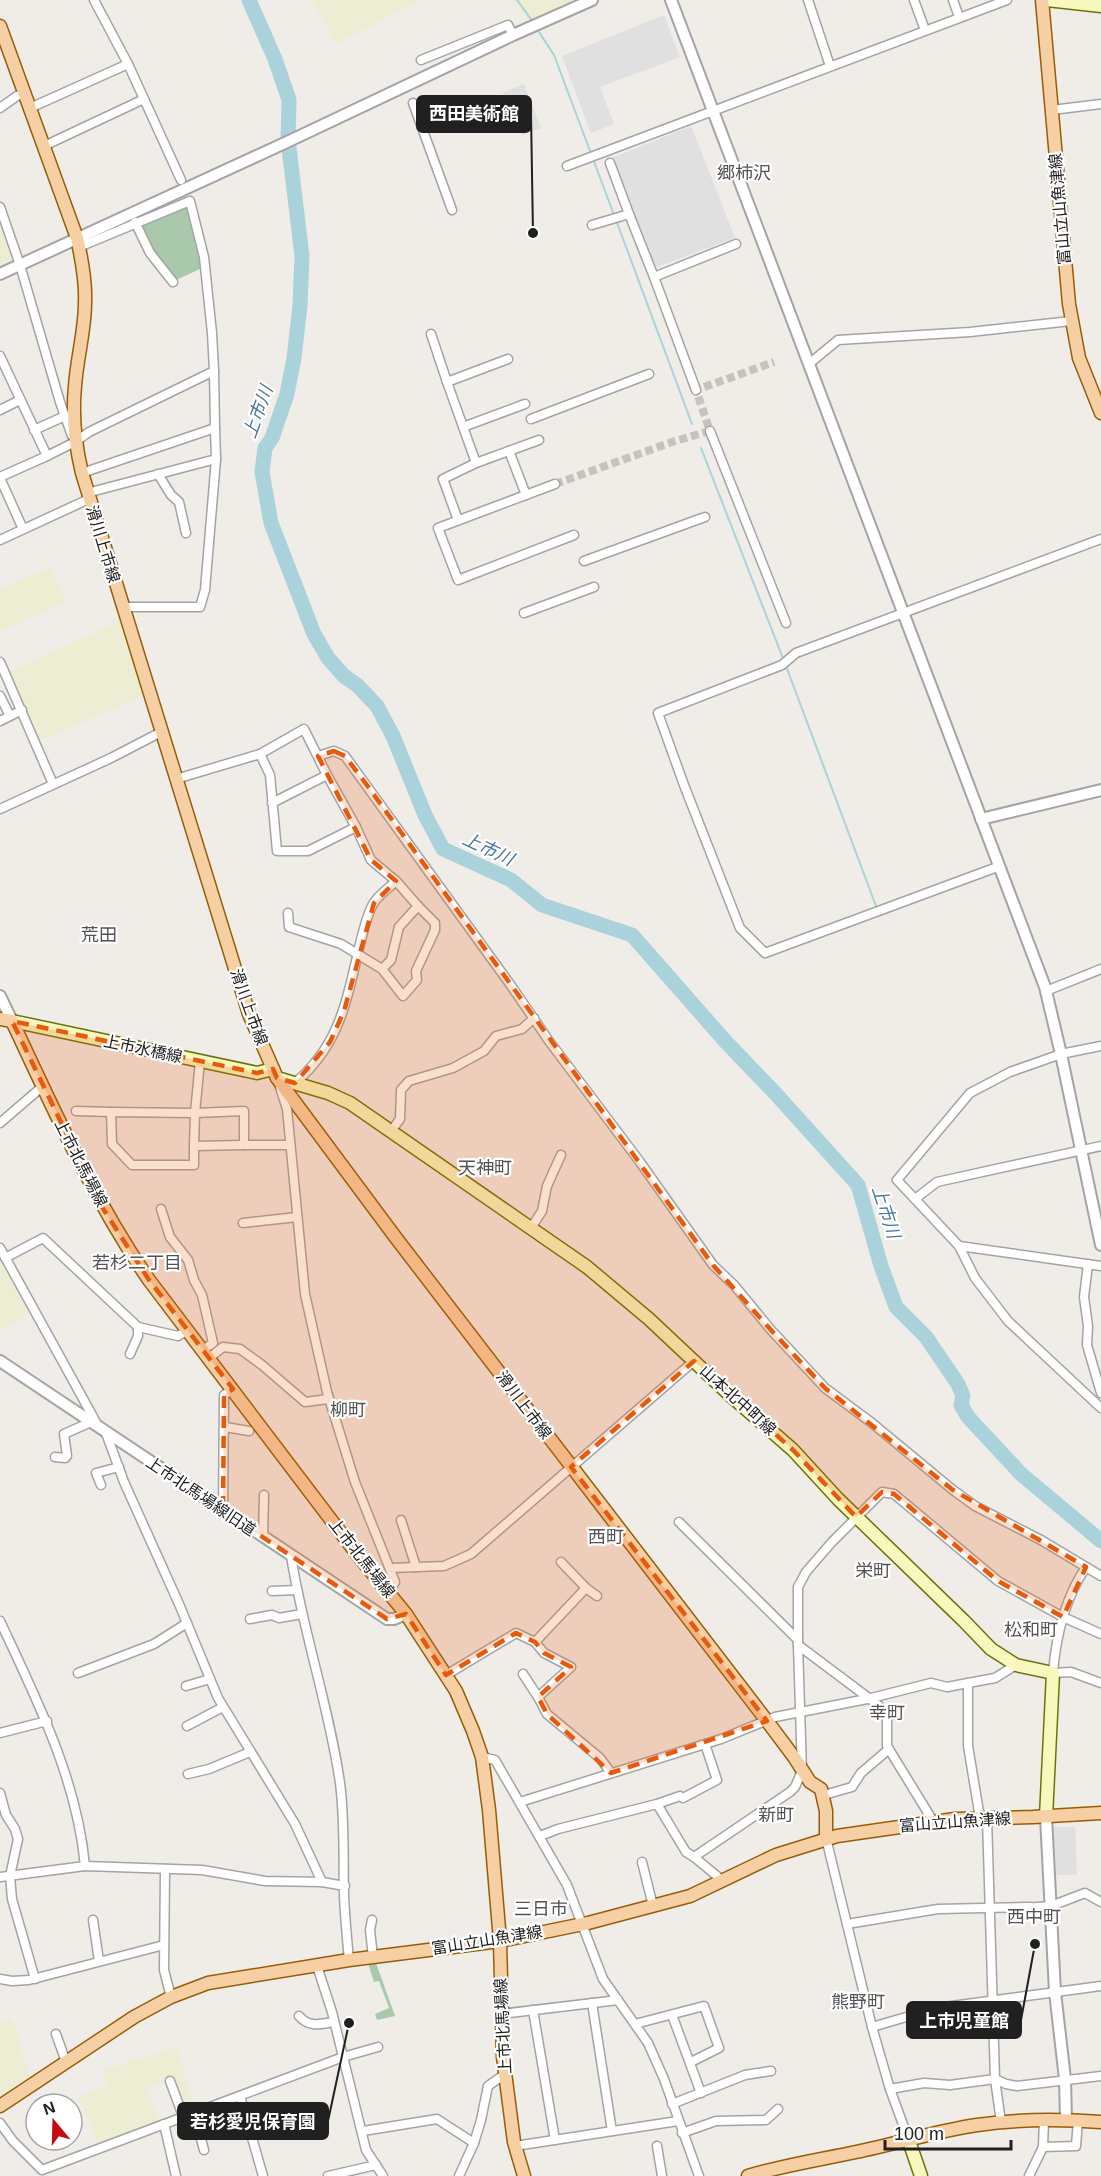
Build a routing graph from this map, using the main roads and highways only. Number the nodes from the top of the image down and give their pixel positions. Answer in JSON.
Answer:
{"nodes":[{"id":1,"x":1042,"y":0,"type":"edge"},
{"id":2,"x":1047,"y":0,"type":"edge"},
{"id":3,"x":1101,"y":6,"type":"edge"},
{"id":4,"x":0,"y":26,"type":"edge"},
{"id":5,"x":1097,"y":390,"type":"edge"},
{"id":6,"x":1101,"y":412,"type":"edge"},
{"id":7,"x":6,"y":1020,"type":"edge"},
{"id":8,"x":275,"y":1073,"type":"junction"},
{"id":9,"x":1101,"y":1813,"type":"edge"},
{"id":10,"x":1046,"y":1817,"type":"junction"},
{"id":11,"x":826,"y":1838,"type":"junction"},
{"id":12,"x":500,"y":1941,"type":"junction"},
{"id":13,"x":0,"y":2106,"type":"edge"},
{"id":14,"x":1101,"y":2122,"type":"edge"},
{"id":15,"x":909,"y":2141,"type":"junction"},
{"id":16,"x":524,"y":2176,"type":"edge"},
{"id":17,"x":748,"y":2176,"type":"edge"},
{"id":18,"x":921,"y":2176,"type":"edge"}],
"edges":[{"from":1,"to":5,"type":"main road","name":"富山立山魚津線"},
{"from":2,"to":3,"type":"main road"},
{"from":4,"to":8,"type":"main road","name":"滑川上市線"},
{"from":5,"to":6,"type":"main road","name":"富山立山魚津線"},
{"from":7,"to":8,"type":"main road","name":"上市水橋線"},
{"from":7,"to":12,"type":"main road","name":"上市北馬場線"},
{"from":8,"to":10,"type":"main road","name":"山本北中町線"},
{"from":8,"to":11,"type":"main road","name":"滑川上市線"},
{"from":9,"to":10,"type":"main road","name":"富山立山魚津線"},
{"from":10,"to":11,"type":"main road","name":"富山立山魚津線"},
{"from":11,"to":12,"type":"main road","name":"富山立山魚津線"},
{"from":12,"to":13,"type":"main road","name":"富山立山魚津線"},
{"from":12,"to":16,"type":"main road","name":"上市北馬場線"},
{"from":14,"to":15,"type":"main road"},
{"from":15,"to":17,"type":"main road"},
{"from":15,"to":18,"type":"main road"}]}
